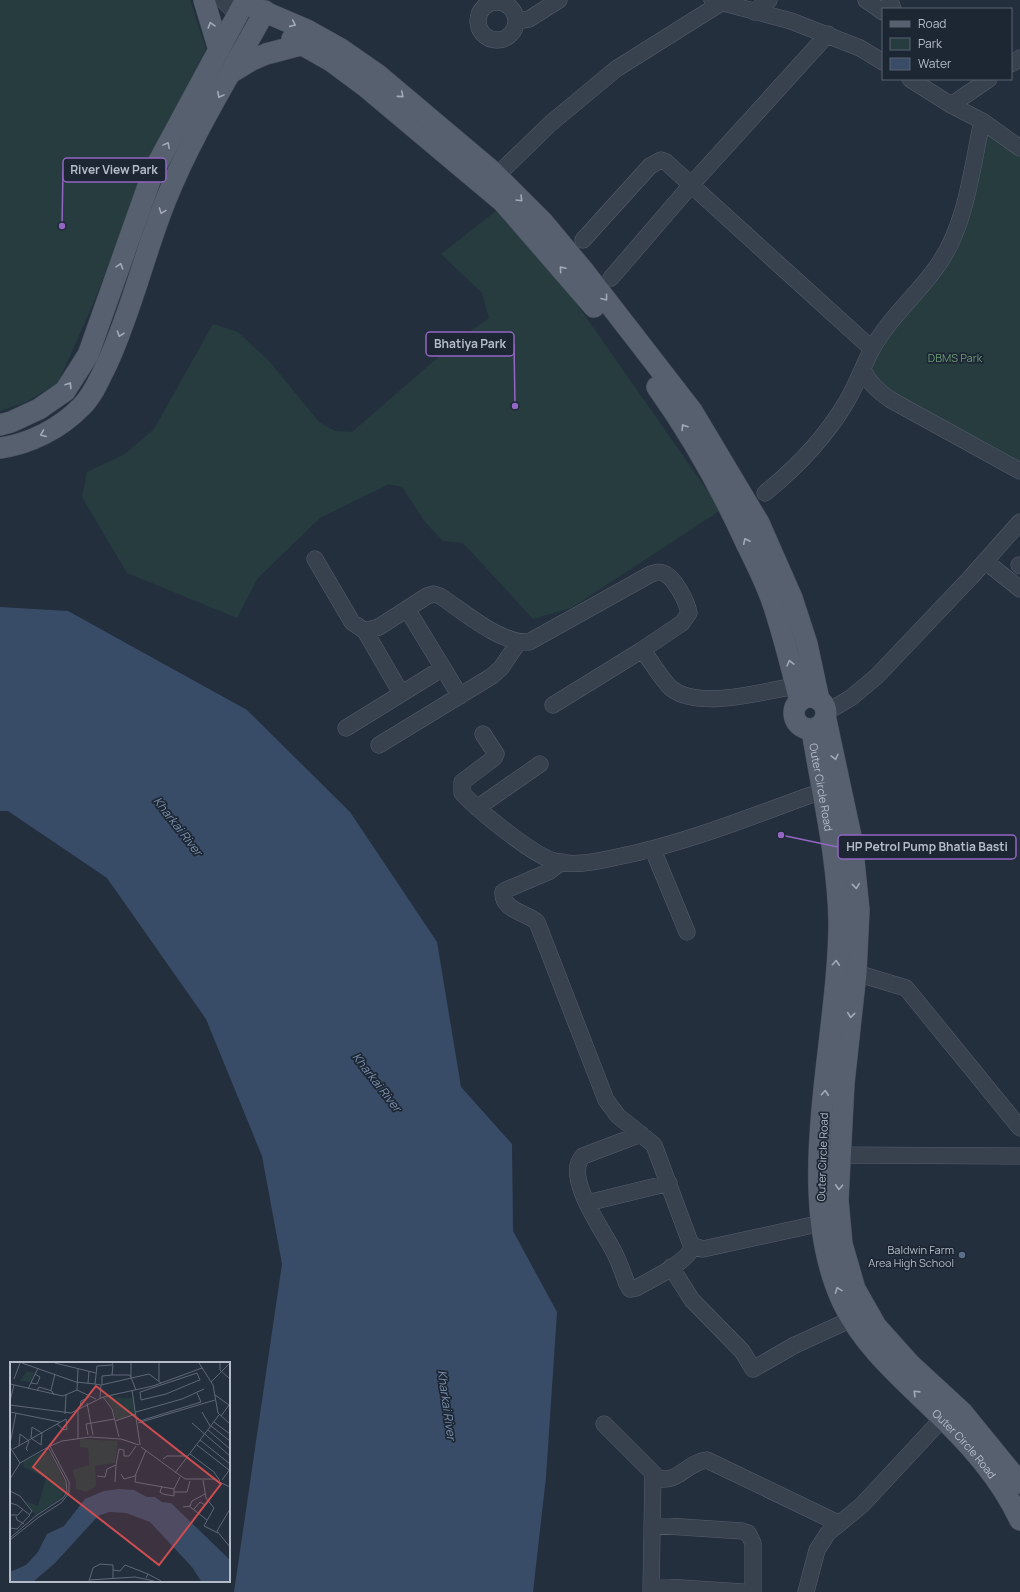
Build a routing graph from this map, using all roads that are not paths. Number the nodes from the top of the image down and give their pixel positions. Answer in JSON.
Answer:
{"nodes":[{"id":1,"x":204,"y":0,"type":"edge"},
{"id":2,"x":223,"y":0,"type":"edge"},
{"id":3,"x":559,"y":0,"type":"edge"},
{"id":4,"x":769,"y":0,"type":"edge"},
{"id":5,"x":866,"y":0,"type":"edge"},
{"id":6,"x":488,"y":2,"type":"edge"},
{"id":7,"x":716,"y":2,"type":"edge"},
{"id":8,"x":240,"y":6,"type":"edge"},
{"id":9,"x":882,"y":11,"type":"edge"},
{"id":10,"x":754,"y":12,"type":"junction"},
{"id":11,"x":261,"y":17,"type":"junction"},
{"id":12,"x":516,"y":22,"type":"junction"},
{"id":13,"x":828,"y":34,"type":"junction"},
{"id":14,"x":304,"y":44,"type":"junction"},
{"id":15,"x":219,"y":50,"type":"junction"},
{"id":16,"x":882,"y":61,"type":"edge"},
{"id":17,"x":232,"y":72,"type":"junction"},
{"id":18,"x":913,"y":80,"type":"edge"},
{"id":19,"x":988,"y":80,"type":"edge"},
{"id":20,"x":926,"y":85,"type":"edge"},
{"id":21,"x":951,"y":105,"type":"junction"},
{"id":22,"x":982,"y":121,"type":"junction"},
{"id":23,"x":1020,"y":148,"type":"edge"},
{"id":24,"x":492,"y":181,"type":"junction"},
{"id":25,"x":691,"y":185,"type":"junction"},
{"id":26,"x":583,"y":240,"type":"dead end"},
{"id":27,"x":611,"y":278,"type":"dead end"},
{"id":28,"x":872,"y":349,"type":"junction"},
{"id":29,"x":863,"y":370,"type":"junction"},
{"id":30,"x":0,"y":425,"type":"edge"},
{"id":31,"x":0,"y":448,"type":"edge"},
{"id":32,"x":1020,"y":471,"type":"edge"},
{"id":33,"x":765,"y":493,"type":"dead end"},
{"id":34,"x":1020,"y":522,"type":"edge"},
{"id":35,"x":315,"y":559,"type":"dead end"},
{"id":36,"x":985,"y":561,"type":"junction"},
{"id":37,"x":1020,"y":589,"type":"edge"},
{"id":38,"x":407,"y":609,"type":"junction"},
{"id":39,"x":365,"y":631,"type":"junction"},
{"id":40,"x":518,"y":643,"type":"junction"},
{"id":41,"x":642,"y":650,"type":"junction"},
{"id":42,"x":443,"y":668,"type":"junction"},
{"id":43,"x":402,"y":693,"type":"junction"},
{"id":44,"x":460,"y":696,"type":"junction"},
{"id":45,"x":553,"y":705,"type":"dead end"},
{"id":46,"x":813,"y":708,"type":"junction"},
{"id":47,"x":346,"y":728,"type":"dead end"},
{"id":48,"x":484,"y":734,"type":"dead end"},
{"id":49,"x":379,"y":745,"type":"dead end"},
{"id":50,"x":540,"y":764,"type":"dead end"},
{"id":51,"x":822,"y":791,"type":"junction"},
{"id":52,"x":477,"y":808,"type":"junction"},
{"id":53,"x":653,"y":850,"type":"junction"},
{"id":54,"x":562,"y":862,"type":"junction"},
{"id":55,"x":687,"y":932,"type":"dead end"},
{"id":56,"x":856,"y":973,"type":"junction"},
{"id":57,"x":1020,"y":1128,"type":"edge"},
{"id":58,"x":641,"y":1134,"type":"junction"},
{"id":59,"x":830,"y":1155,"type":"junction"},
{"id":60,"x":1020,"y":1156,"type":"edge"},
{"id":61,"x":669,"y":1183,"type":"junction"},
{"id":62,"x":587,"y":1203,"type":"junction"},
{"id":63,"x":822,"y":1223,"type":"junction"},
{"id":64,"x":693,"y":1246,"type":"junction"},
{"id":65,"x":671,"y":1267,"type":"junction"},
{"id":66,"x":852,"y":1319,"type":"junction"},
{"id":67,"x":942,"y":1418,"type":"junction"},
{"id":68,"x":604,"y":1424,"type":"dead end"},
{"id":69,"x":653,"y":1473,"type":"junction"},
{"id":70,"x":1020,"y":1483,"type":"edge"},
{"id":71,"x":1020,"y":1520,"type":"edge"},
{"id":72,"x":838,"y":1523,"type":"junction"},
{"id":73,"x":652,"y":1526,"type":"junction"},
{"id":74,"x":651,"y":1589,"type":"edge"},
{"id":75,"x":743,"y":1592,"type":"edge"},
{"id":76,"x":753,"y":1592,"type":"edge"},
{"id":77,"x":806,"y":1592,"type":"edge"}],
"edges":[{"from":15,"to":1,"type":"main road","one_way":true},
{"from":2,"to":8,"type":"street"},
{"from":3,"to":12,"type":"street"},
{"from":4,"to":10,"type":"street"},
{"from":5,"to":9,"type":"street"},
{"from":6,"to":12,"type":"street"},
{"from":6,"to":12,"type":"street"},
{"from":7,"to":10,"type":"street"},
{"from":7,"to":24,"type":"street"},
{"from":8,"to":11,"type":"main road"},
{"from":8,"to":15,"type":"main road"},
{"from":10,"to":13,"type":"street"},
{"from":11,"to":14,"type":"main road"},
{"from":11,"to":17,"type":"main road"},
{"from":11,"to":24,"type":"main road","one_way":true},
{"from":13,"to":16,"type":"street"},
{"from":13,"to":25,"type":"street"},
{"from":14,"to":17,"type":"main road"},
{"from":14,"to":24,"type":"main road"},
{"from":30,"to":15,"type":"main road","one_way":true},
{"from":17,"to":31,"type":"main road","one_way":true},
{"from":18,"to":20,"type":"street"},
{"from":19,"to":21,"type":"street"},
{"from":20,"to":21,"type":"street"},
{"from":21,"to":22,"type":"street"},
{"from":22,"to":23,"type":"street"},
{"from":22,"to":28,"type":"street"},
{"from":24,"to":46,"type":"main road"},
{"from":25,"to":26,"type":"street"},
{"from":25,"to":27,"type":"street"},
{"from":25,"to":28,"type":"street"},
{"from":28,"to":29,"type":"street"},
{"from":29,"to":32,"type":"street"},
{"from":29,"to":33,"type":"street"},
{"from":34,"to":36,"type":"street"},
{"from":35,"to":39,"type":"street"},
{"from":36,"to":37,"type":"street"},
{"from":36,"to":46,"type":"street"},
{"from":38,"to":39,"type":"street"},
{"from":38,"to":40,"type":"street"},
{"from":38,"to":42,"type":"street"},
{"from":39,"to":43,"type":"street"},
{"from":40,"to":41,"type":"street"},
{"from":40,"to":44,"type":"street"},
{"from":41,"to":45,"type":"street"},
{"from":41,"to":46,"type":"street"},
{"from":42,"to":43,"type":"street"},
{"from":42,"to":44,"type":"street"},
{"from":43,"to":47,"type":"street"},
{"from":44,"to":49,"type":"street"},
{"from":46,"to":51,"type":"main road","name":"Outer Circle Road"},
{"from":46,"to":56,"type":"main road","name":"Outer Circle Road","one_way":true},
{"from":48,"to":52,"type":"street"},
{"from":50,"to":52,"type":"street"},
{"from":51,"to":53,"type":"street"},
{"from":59,"to":51,"type":"main road","name":"Outer Circle Road","one_way":true},
{"from":52,"to":54,"type":"street"},
{"from":53,"to":54,"type":"street"},
{"from":53,"to":55,"type":"street"},
{"from":54,"to":58,"type":"street"},
{"from":56,"to":57,"type":"street"},
{"from":56,"to":59,"type":"main road","name":"Outer Circle Road","one_way":true},
{"from":58,"to":61,"type":"street"},
{"from":58,"to":62,"type":"street"},
{"from":59,"to":60,"type":"street"},
{"from":59,"to":63,"type":"main road","name":"Outer Circle Road"},
{"from":59,"to":70,"type":"main road","name":"Outer Circle Road","one_way":true},
{"from":61,"to":62,"type":"street"},
{"from":61,"to":64,"type":"street"},
{"from":62,"to":65,"type":"street"},
{"from":63,"to":64,"type":"street"},
{"from":66,"to":63,"type":"main road","name":"Outer Circle Road","one_way":true},
{"from":64,"to":65,"type":"street"},
{"from":65,"to":66,"type":"street"},
{"from":67,"to":66,"type":"main road","name":"Outer Circle Road","one_way":true},
{"from":67,"to":71,"type":"main road","name":"Outer Circle Road"},
{"from":67,"to":72,"type":"street"},
{"from":68,"to":69,"type":"street"},
{"from":69,"to":72,"type":"street"},
{"from":69,"to":73,"type":"street"},
{"from":72,"to":77,"type":"street"},
{"from":73,"to":74,"type":"street"},
{"from":73,"to":76,"type":"street"},
{"from":74,"to":75,"type":"street"}]}
